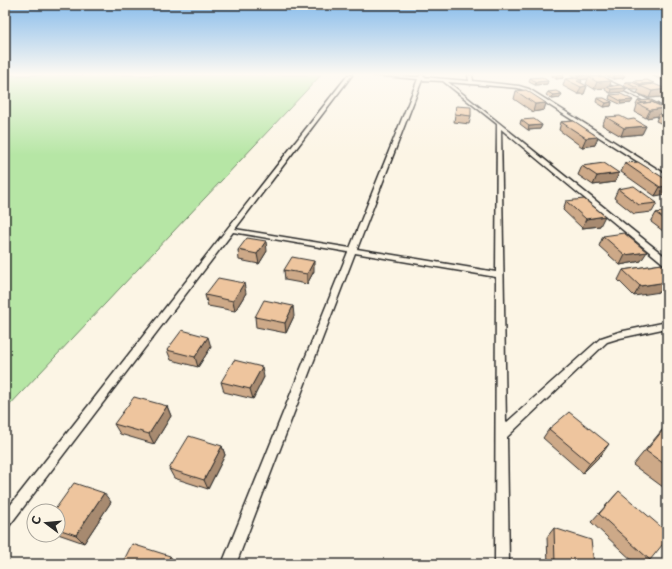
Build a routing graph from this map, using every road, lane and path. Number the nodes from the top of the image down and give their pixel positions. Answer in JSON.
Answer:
{"nodes":[{"id":1,"x":329,"y":102,"type":"edge"},
{"id":2,"x":411,"y":102,"type":"edge"},
{"id":3,"x":471,"y":102,"type":"edge"},
{"id":4,"x":546,"y":102,"type":"edge"},
{"id":5,"x":649,"y":102,"type":"edge"},
{"id":6,"x":667,"y":110,"type":"edge"},
{"id":7,"x":499,"y":124,"type":"junction"},
{"id":8,"x":667,"y":178,"type":"edge"},
{"id":9,"x":230,"y":230,"type":"junction"},
{"id":10,"x":353,"y":250,"type":"junction"},
{"id":11,"x":667,"y":262,"type":"edge"},
{"id":12,"x":500,"y":276,"type":"junction"},
{"id":13,"x":667,"y":325,"type":"edge"},
{"id":14,"x":501,"y":435,"type":"junction"},
{"id":15,"x":5,"y":522,"type":"edge"},
{"id":16,"x":229,"y":564,"type":"edge"},
{"id":17,"x":502,"y":564,"type":"edge"}],
"edges":[{"from":1,"to":9,"type":"lane"},
{"from":2,"to":10,"type":"lane"},
{"from":3,"to":7,"type":"lane"},
{"from":4,"to":8,"type":"lane"},
{"from":5,"to":6,"type":"lane"},
{"from":7,"to":11,"type":"lane"},
{"from":7,"to":12,"type":"lane"},
{"from":9,"to":10,"type":"lane"},
{"from":9,"to":15,"type":"lane"},
{"from":10,"to":12,"type":"lane"},
{"from":10,"to":16,"type":"lane"},
{"from":12,"to":14,"type":"lane"},
{"from":13,"to":14,"type":"lane"},
{"from":14,"to":17,"type":"lane"}]}
